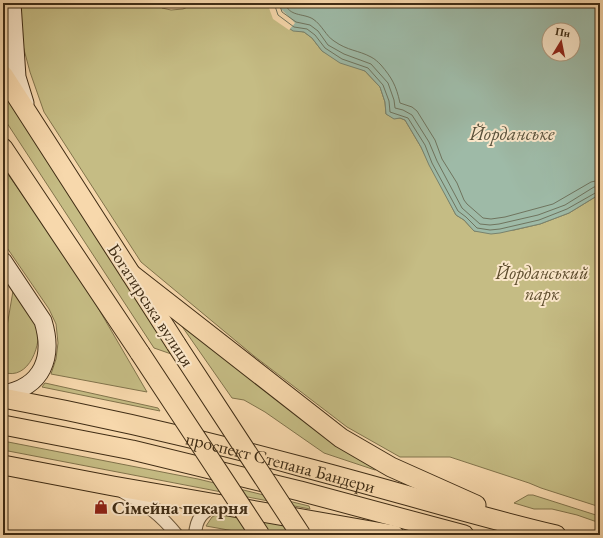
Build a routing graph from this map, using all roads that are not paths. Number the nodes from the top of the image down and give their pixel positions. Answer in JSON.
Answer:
{"nodes":[{"id":1,"x":12,"y":3,"type":"edge"},
{"id":2,"x":3,"y":75,"type":"edge"},
{"id":3,"x":27,"y":111,"type":"junction"},
{"id":4,"x":3,"y":148,"type":"edge"},
{"id":5,"x":3,"y":261,"type":"edge"},
{"id":6,"x":131,"y":274,"type":"junction"},
{"id":7,"x":3,"y":394,"type":"edge"},
{"id":8,"x":3,"y":398,"type":"edge"},
{"id":9,"x":3,"y":425,"type":"edge"},
{"id":10,"x":3,"y":465,"type":"edge"},
{"id":11,"x":114,"y":486,"type":"junction"},
{"id":12,"x":216,"y":504,"type":"junction"},
{"id":13,"x":528,"y":528,"type":"junction"},
{"id":14,"x":178,"y":535,"type":"edge"},
{"id":15,"x":195,"y":535,"type":"edge"},
{"id":16,"x":260,"y":535,"type":"edge"},
{"id":17,"x":301,"y":535,"type":"edge"},
{"id":18,"x":394,"y":535,"type":"edge"},
{"id":19,"x":464,"y":535,"type":"edge"},
{"id":20,"x":556,"y":535,"type":"edge"}],
"edges":[{"from":1,"to":3,"type":"main road"},
{"from":2,"to":3,"type":"main road","name":"Богатирська вулиця"},
{"from":3,"to":6,"type":"main road","name":"Богатирська вулиця"},
{"from":4,"to":16,"type":"main road","name":"Богатирська вулиця","bridge":true},
{"from":5,"to":7,"type":"main road"},
{"from":6,"to":13,"type":"main road"},
{"from":6,"to":17,"type":"main road","name":"Богатирська вулиця","bridge":true},
{"from":8,"to":13,"type":"main road","name":"проспект Степана Бандери"},
{"from":9,"to":19,"type":"main road","name":"проспект Степана Бандери"},
{"from":10,"to":11,"type":"main road"},
{"from":11,"to":12,"type":"main road"},
{"from":11,"to":14,"type":"street"},
{"from":12,"to":15,"type":"street"},
{"from":12,"to":18,"type":"main road"},
{"from":13,"to":20,"type":"main road","name":"проспект Степана Бандери"}]}
